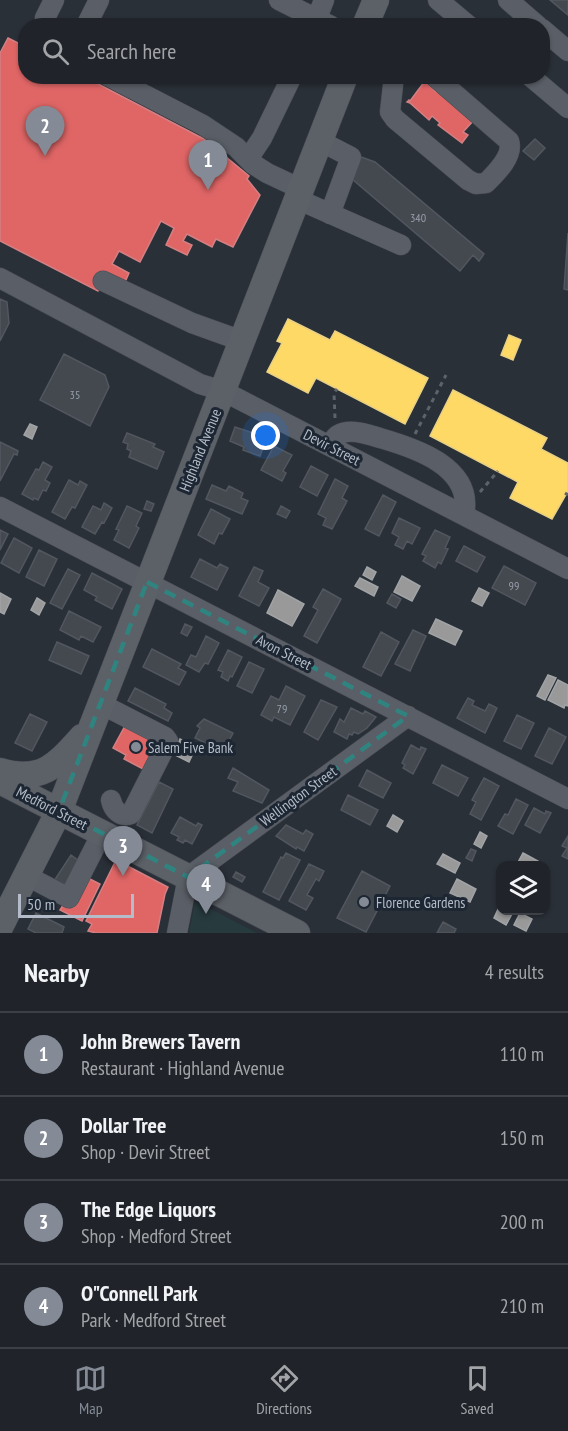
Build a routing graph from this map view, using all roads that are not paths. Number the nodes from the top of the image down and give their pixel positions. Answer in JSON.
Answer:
{"nodes":[{"id":1,"x":54,"y":0,"type":"edge"},
{"id":2,"x":99,"y":0,"type":"edge"},
{"id":3,"x":279,"y":0,"type":"edge"},
{"id":4,"x":324,"y":0,"type":"edge"},
{"id":5,"x":375,"y":0,"type":"edge"},
{"id":6,"x":438,"y":0,"type":"edge"},
{"id":7,"x":508,"y":0,"type":"edge"},
{"id":8,"x":45,"y":18,"type":"dead end"},
{"id":9,"x":90,"y":18,"type":"edge"},
{"id":10,"x":311,"y":18,"type":"edge"},
{"id":11,"x":321,"y":18,"type":"edge"},
{"id":12,"x":368,"y":18,"type":"edge"},
{"id":13,"x":459,"y":18,"type":"edge"},
{"id":14,"x":529,"y":18,"type":"edge"},
{"id":15,"x":550,"y":35,"type":"edge"},
{"id":16,"x":568,"y":51,"type":"edge"},
{"id":17,"x":124,"y":84,"type":"edge"},
{"id":18,"x":288,"y":84,"type":"edge"},
{"id":19,"x":342,"y":84,"type":"edge"},
{"id":20,"x":396,"y":84,"type":"edge"},
{"id":21,"x":443,"y":84,"type":"edge"},
{"id":22,"x":540,"y":84,"type":"edge"},
{"id":23,"x":568,"y":108,"type":"edge"},
{"id":24,"x":320,"y":141,"type":"junction"},
{"id":25,"x":248,"y":159,"type":"junction"},
{"id":26,"x":301,"y":190,"type":"junction"},
{"id":27,"x":330,"y":214,"type":"junction"},
{"id":28,"x":401,"y":245,"type":"dead end"},
{"id":29,"x":0,"y":278,"type":"edge"},
{"id":30,"x":103,"y":281,"type":"dead end"},
{"id":31,"x":242,"y":342,"type":"junction"},
{"id":32,"x":223,"y":391,"type":"junction"},
{"id":33,"x":334,"y":439,"type":"junction"},
{"id":34,"x":0,"y":507,"type":"edge"},
{"id":35,"x":465,"y":508,"type":"junction"},
{"id":36,"x":568,"y":569,"type":"edge"},
{"id":37,"x":147,"y":582,"type":"junction"},
{"id":38,"x":98,"y":712,"type":"junction"},
{"id":39,"x":408,"y":716,"type":"junction"},
{"id":40,"x":0,"y":771,"type":"edge"},
{"id":41,"x":0,"y":781,"type":"edge"},
{"id":42,"x":568,"y":799,"type":"edge"},
{"id":43,"x":59,"y":811,"type":"junction"},
{"id":44,"x":106,"y":835,"type":"junction"},
{"id":45,"x":27,"y":876,"type":"junction"},
{"id":46,"x":188,"y":877,"type":"junction"},
{"id":47,"x":0,"y":927,"type":"edge"},
{"id":48,"x":294,"y":932,"type":"edge"},
{"id":49,"x":177,"y":933,"type":"edge"}],
"edges":[{"from":1,"to":8,"type":"street"},
{"from":2,"to":9,"type":"street"},
{"from":3,"to":10,"type":"street"},
{"from":4,"to":11,"type":"street"},
{"from":5,"to":12,"type":"main road"},
{"from":6,"to":13,"type":"street"},
{"from":7,"to":14,"type":"street"},
{"from":15,"to":16,"type":"street"},
{"from":17,"to":25,"type":"street"},
{"from":18,"to":25,"type":"street"},
{"from":19,"to":24,"type":"main road","name":"Highland Avenue"},
{"from":20,"to":21,"type":"street"},
{"from":22,"to":23,"type":"street"},
{"from":24,"to":26,"type":"main road","name":"Highland Avenue"},
{"from":24,"to":27,"type":"street"},
{"from":25,"to":26,"type":"street"},
{"from":26,"to":27,"type":"street"},
{"from":26,"to":31,"type":"main road","name":"Highland Avenue"},
{"from":27,"to":28,"type":"street"},
{"from":29,"to":32,"type":"street","name":"Devir Street"},
{"from":30,"to":31,"type":"street"},
{"from":31,"to":32,"type":"main road","name":"Highland Avenue"},
{"from":32,"to":33,"type":"street","name":"Devir Street"},
{"from":32,"to":37,"type":"main road","name":"Highland Avenue"},
{"from":33,"to":35,"type":"street","name":"Devir Street"},
{"from":33,"to":35,"type":"street"},
{"from":34,"to":37,"type":"street","name":"Avon Street"},
{"from":35,"to":36,"type":"street","name":"Devir Street"},
{"from":37,"to":38,"type":"main road","name":"Highland Avenue"},
{"from":37,"to":39,"type":"street","name":"Avon Street"},
{"from":38,"to":40,"type":"main road","name":"Highland Avenue"},
{"from":38,"to":43,"type":"main road","name":"Highland Avenue"},
{"from":38,"to":44,"type":"street"},
{"from":39,"to":42,"type":"street","name":"Avon Street"},
{"from":39,"to":46,"type":"street","name":"Wellington Street"},
{"from":41,"to":43,"type":"main road","name":"Medford Street"},
{"from":43,"to":44,"type":"main road","name":"Medford Street"},
{"from":43,"to":45,"type":"main road","name":"Highland Avenue"},
{"from":44,"to":45,"type":"street"},
{"from":44,"to":46,"type":"main road","name":"Medford Street"},
{"from":45,"to":47,"type":"main road","name":"Highland Avenue"},
{"from":46,"to":48,"type":"main road","name":"Medford Street"},
{"from":46,"to":49,"type":"street"}]}
